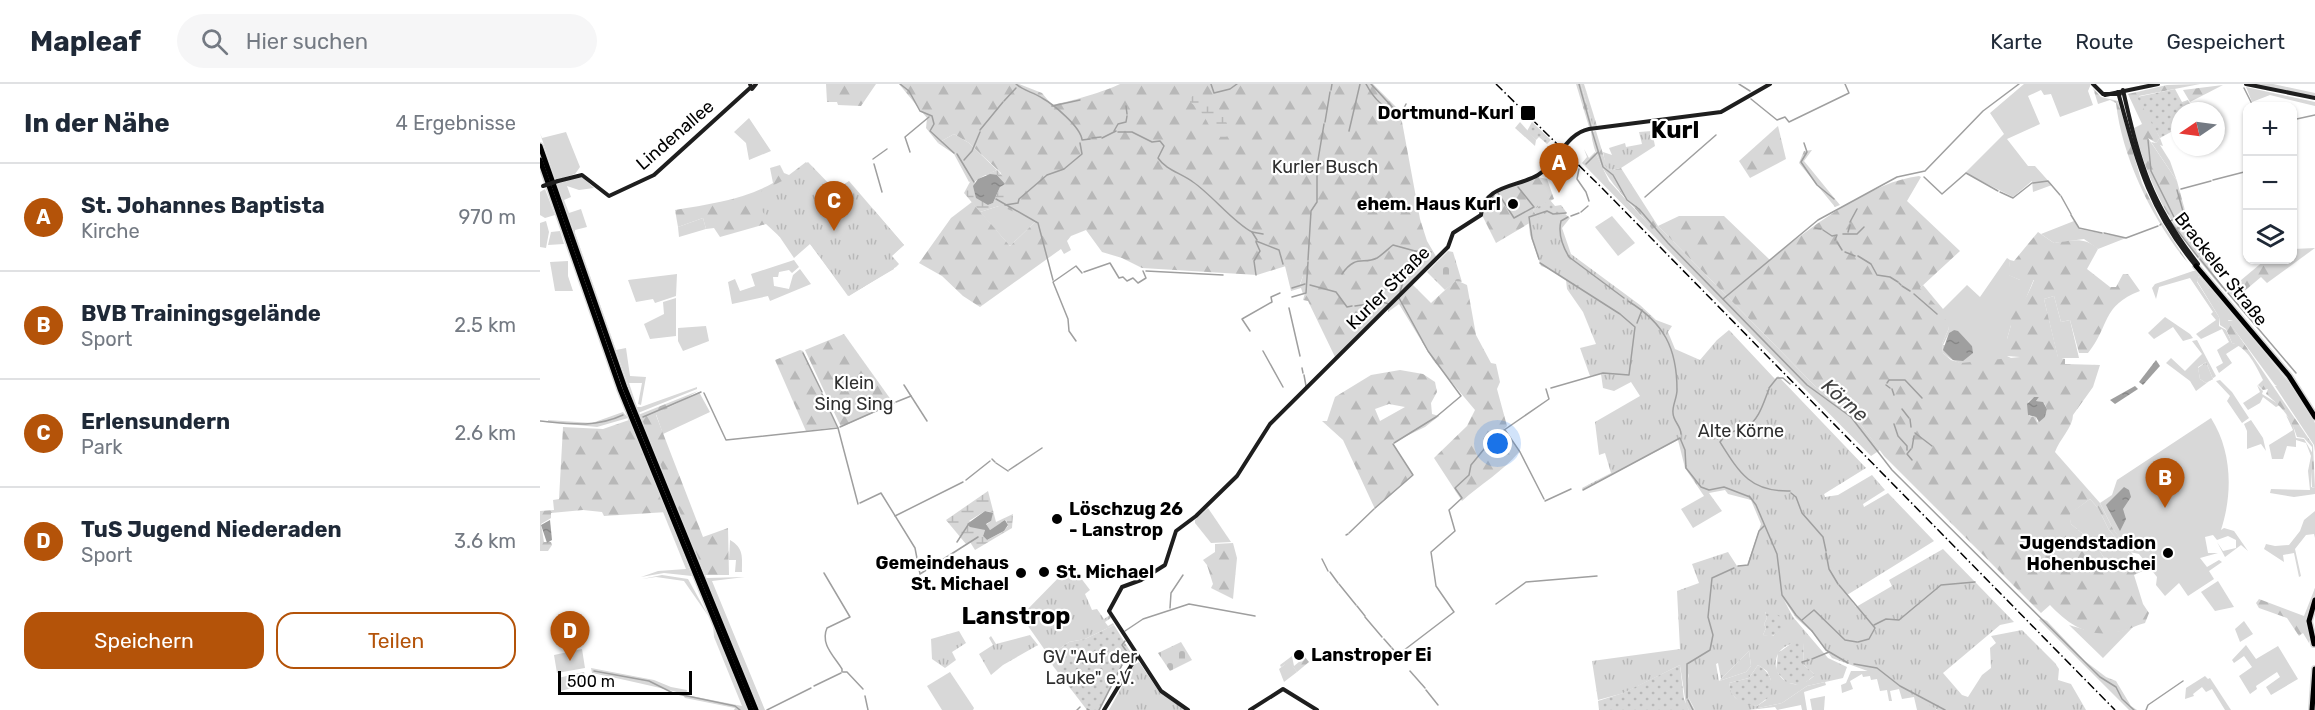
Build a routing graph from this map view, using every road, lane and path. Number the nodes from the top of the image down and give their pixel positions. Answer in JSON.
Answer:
{"nodes":[{"id":1,"x":756,"y":84,"type":"edge"},
{"id":2,"x":1770,"y":84,"type":"edge"},
{"id":3,"x":2093,"y":84,"type":"edge"},
{"id":4,"x":2158,"y":84,"type":"edge"},
{"id":5,"x":2246,"y":84,"type":"edge"},
{"id":6,"x":750,"y":86,"type":"edge"},
{"id":7,"x":2121,"y":92,"type":"junction"},
{"id":8,"x":2315,"y":98,"type":"edge"},
{"id":9,"x":540,"y":146,"type":"edge"},
{"id":10,"x":540,"y":160,"type":"edge"},
{"id":11,"x":542,"y":187,"type":"edge"},
{"id":12,"x":2197,"y":265,"type":"junction"},
{"id":13,"x":2315,"y":411,"type":"edge"},
{"id":14,"x":2315,"y":417,"type":"edge"},
{"id":15,"x":2315,"y":600,"type":"edge"},
{"id":16,"x":2314,"y":644,"type":"edge"},
{"id":17,"x":1137,"y":656,"type":"junction"},
{"id":18,"x":2315,"y":669,"type":"edge"},
{"id":19,"x":751,"y":710,"type":"edge"},
{"id":20,"x":756,"y":710,"type":"edge"},
{"id":21,"x":1104,"y":710,"type":"edge"},
{"id":22,"x":1188,"y":710,"type":"edge"},
{"id":23,"x":1250,"y":710,"type":"edge"},
{"id":24,"x":1317,"y":710,"type":"edge"},
{"id":25,"x":2312,"y":710,"type":"edge"}],
"edges":[{"from":1,"to":6,"type":"main road","name":"Lindenallee"},
{"from":2,"to":17,"type":"main road","name":"Kurler Straße"},
{"from":3,"to":7,"type":"main road"},
{"from":4,"to":7,"type":"main road"},
{"from":5,"to":8,"type":"main road"},
{"from":6,"to":11,"type":"main road","name":"Lindenallee","bridge":true},
{"from":7,"to":12,"type":"main road","name":"Brackeler Straße"},
{"from":9,"to":20,"type":"highway"},
{"from":10,"to":19,"type":"highway"},
{"from":12,"to":13,"type":"highway","name":"Brackeler Straße"},
{"from":12,"to":14,"type":"highway","name":"Brackeler Straße"},
{"from":15,"to":16,"type":"highway"},
{"from":17,"to":21,"type":"main road"},
{"from":17,"to":22,"type":"main road"},
{"from":18,"to":25,"type":"highway"},
{"from":23,"to":24,"type":"main road"}]}
